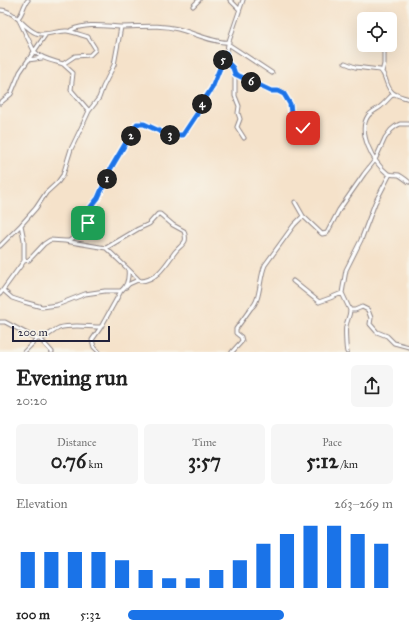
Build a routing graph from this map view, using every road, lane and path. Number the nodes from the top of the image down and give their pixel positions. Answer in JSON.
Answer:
{"nodes":[{"id":1,"x":28,"y":0,"type":"edge"},
{"id":2,"x":199,"y":0,"type":"edge"},
{"id":3,"x":230,"y":0,"type":"edge"},
{"id":4,"x":243,"y":0,"type":"edge"},
{"id":5,"x":193,"y":6,"type":"dead end"},
{"id":6,"x":239,"y":9,"type":"junction"},
{"id":7,"x":0,"y":10,"type":"edge"},
{"id":8,"x":18,"y":18,"type":"junction"},
{"id":9,"x":121,"y":27,"type":"junction"},
{"id":10,"x":71,"y":30,"type":"dead end"},
{"id":11,"x":46,"y":34,"type":"junction"},
{"id":12,"x":228,"y":43,"type":"junction"},
{"id":13,"x":34,"y":51,"type":"junction"},
{"id":14,"x":384,"y":52,"type":"edge"},
{"id":15,"x":226,"y":53,"type":"junction"},
{"id":16,"x":44,"y":57,"type":"junction"},
{"id":17,"x":28,"y":60,"type":"junction"},
{"id":18,"x":345,"y":62,"type":"dead end"},
{"id":19,"x":63,"y":64,"type":"junction"},
{"id":20,"x":382,"y":72,"type":"junction"},
{"id":21,"x":272,"y":73,"type":"dead end"},
{"id":22,"x":235,"y":74,"type":"junction"},
{"id":23,"x":393,"y":94,"type":"junction"},
{"id":24,"x":409,"y":99,"type":"edge"},
{"id":25,"x":0,"y":103,"type":"edge"},
{"id":26,"x":89,"y":112,"type":"junction"},
{"id":27,"x":409,"y":124,"type":"edge"},
{"id":28,"x":316,"y":134,"type":"dead end"},
{"id":29,"x":244,"y":138,"type":"dead end"},
{"id":30,"x":375,"y":160,"type":"junction"},
{"id":31,"x":390,"y":174,"type":"junction"},
{"id":32,"x":409,"y":176,"type":"edge"},
{"id":33,"x":406,"y":179,"type":"junction"},
{"id":34,"x":409,"y":182,"type":"edge"},
{"id":35,"x":295,"y":202,"type":"dead end"},
{"id":36,"x":303,"y":216,"type":"junction"},
{"id":37,"x":21,"y":225,"type":"junction"},
{"id":38,"x":65,"y":241,"type":"junction"},
{"id":39,"x":0,"y":246,"type":"edge"},
{"id":40,"x":106,"y":248,"type":"junction"},
{"id":41,"x":24,"y":261,"type":"junction"},
{"id":42,"x":128,"y":269,"type":"junction"},
{"id":43,"x":138,"y":280,"type":"junction"},
{"id":44,"x":293,"y":281,"type":"dead end"},
{"id":45,"x":125,"y":288,"type":"junction"},
{"id":46,"x":2,"y":290,"type":"junction"},
{"id":47,"x":121,"y":291,"type":"junction"},
{"id":48,"x":342,"y":293,"type":"junction"},
{"id":49,"x":0,"y":294,"type":"edge"},
{"id":50,"x":350,"y":310,"type":"junction"},
{"id":51,"x":0,"y":322,"type":"edge"},
{"id":52,"x":101,"y":327,"type":"junction"},
{"id":53,"x":39,"y":339,"type":"junction"},
{"id":54,"x":345,"y":347,"type":"junction"},
{"id":55,"x":409,"y":348,"type":"edge"},
{"id":56,"x":24,"y":352,"type":"edge"},
{"id":57,"x":52,"y":352,"type":"edge"},
{"id":58,"x":99,"y":352,"type":"edge"},
{"id":59,"x":232,"y":352,"type":"edge"},
{"id":60,"x":343,"y":352,"type":"edge"},
{"id":61,"x":347,"y":352,"type":"edge"}],
"edges":[{"from":1,"to":8,"type":"street"},
{"from":2,"to":5,"type":"street"},
{"from":3,"to":6,"type":"street"},
{"from":4,"to":6,"type":"street"},
{"from":6,"to":12,"type":"street"},
{"from":7,"to":8,"type":"street"},
{"from":8,"to":11,"type":"street"},
{"from":8,"to":13,"type":"street"},
{"from":9,"to":10,"type":"street"},
{"from":9,"to":12,"type":"street"},
{"from":9,"to":26,"type":"street"},
{"from":11,"to":13,"type":"street"},
{"from":11,"to":19,"type":"street"},
{"from":12,"to":15,"type":"street"},
{"from":12,"to":21,"type":"street"},
{"from":13,"to":16,"type":"street"},
{"from":13,"to":17,"type":"street"},
{"from":14,"to":20,"type":"street"},
{"from":15,"to":22,"type":"street"},
{"from":15,"to":38,"type":"street"},
{"from":16,"to":17,"type":"street"},
{"from":16,"to":19,"type":"street"},
{"from":17,"to":25,"type":"street"},
{"from":18,"to":20,"type":"street"},
{"from":19,"to":26,"type":"street"},
{"from":20,"to":23,"type":"street"},
{"from":22,"to":28,"type":"street"},
{"from":22,"to":29,"type":"street"},
{"from":23,"to":24,"type":"street"},
{"from":23,"to":30,"type":"street"},
{"from":26,"to":37,"type":"street"},
{"from":27,"to":30,"type":"street"},
{"from":30,"to":31,"type":"street"},
{"from":30,"to":36,"type":"street"},
{"from":31,"to":33,"type":"street"},
{"from":31,"to":48,"type":"street"},
{"from":32,"to":33,"type":"street"},
{"from":33,"to":34,"type":"street"},
{"from":35,"to":36,"type":"street"},
{"from":36,"to":59,"type":"street"},
{"from":37,"to":39,"type":"street"},
{"from":37,"to":41,"type":"street"},
{"from":38,"to":40,"type":"street"},
{"from":38,"to":41,"type":"street"},
{"from":40,"to":42,"type":"street"},
{"from":40,"to":43,"type":"street"},
{"from":41,"to":46,"type":"street"},
{"from":42,"to":43,"type":"street"},
{"from":42,"to":45,"type":"street"},
{"from":43,"to":45,"type":"street"},
{"from":44,"to":48,"type":"street"},
{"from":45,"to":47,"type":"street"},
{"from":46,"to":47,"type":"street"},
{"from":46,"to":49,"type":"street"},
{"from":47,"to":52,"type":"street"},
{"from":48,"to":50,"type":"street"},
{"from":50,"to":54,"type":"street"},
{"from":50,"to":55,"type":"street"},
{"from":51,"to":53,"type":"street"},
{"from":52,"to":53,"type":"street"},
{"from":52,"to":58,"type":"street"},
{"from":53,"to":56,"type":"street"},
{"from":53,"to":57,"type":"street"},
{"from":54,"to":60,"type":"street"},
{"from":54,"to":61,"type":"street"}]}
